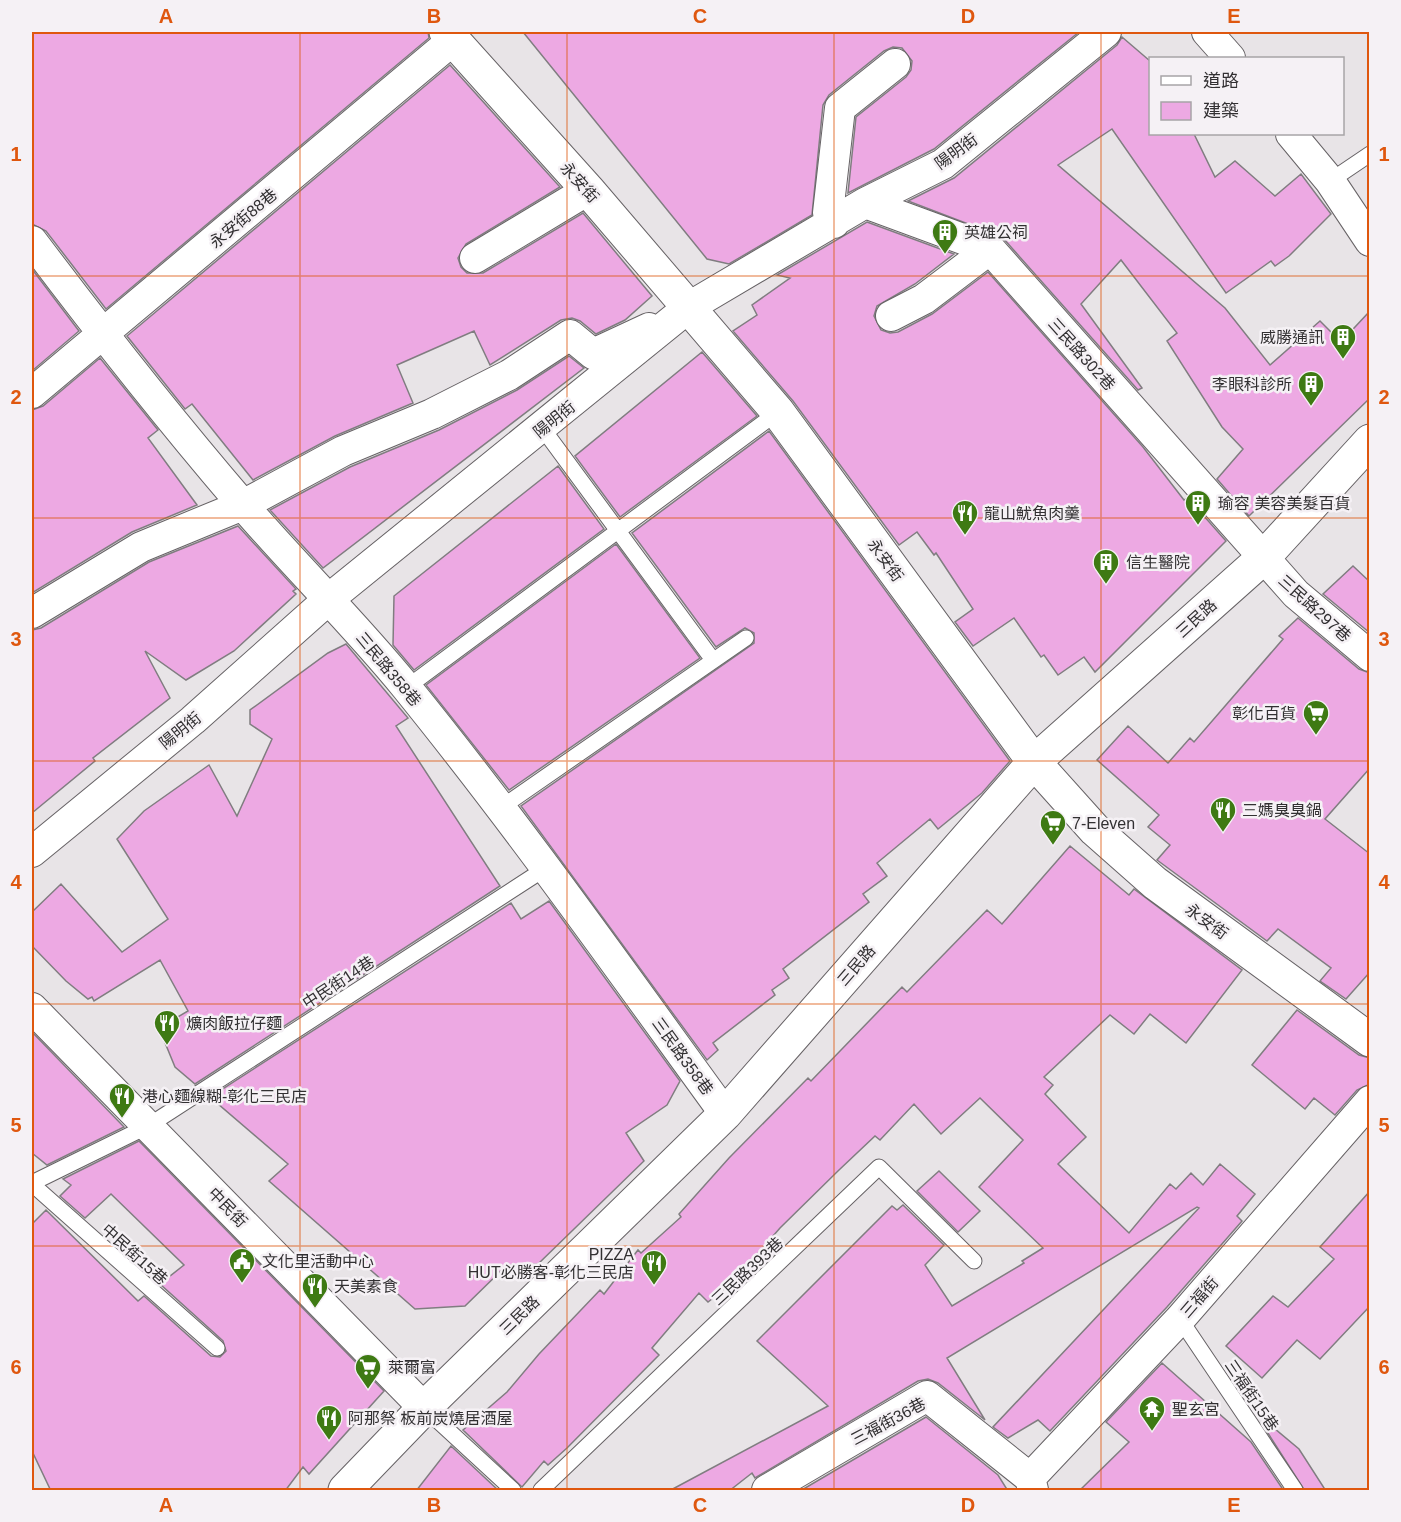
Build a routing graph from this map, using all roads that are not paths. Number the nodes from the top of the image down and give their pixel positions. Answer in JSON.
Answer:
{"nodes":[{"id":1,"x":1106,"y":32,"type":"edge"},
{"id":2,"x":1208,"y":32,"type":"edge"},
{"id":3,"x":449,"y":36,"type":"edge"},
{"id":4,"x":1229,"y":57,"type":"edge"},
{"id":5,"x":896,"y":64,"type":"dead end"},
{"id":6,"x":1292,"y":135,"type":"edge"},
{"id":7,"x":1370,"y":154,"type":"edge"},
{"id":8,"x":1330,"y":181,"type":"junction"},
{"id":9,"x":588,"y":190,"type":"junction"},
{"id":10,"x":865,"y":203,"type":"junction"},
{"id":11,"x":834,"y":223,"type":"junction"},
{"id":12,"x":32,"y":242,"type":"edge"},
{"id":13,"x":1370,"y":242,"type":"edge"},
{"id":14,"x":990,"y":249,"type":"junction"},
{"id":15,"x":475,"y":258,"type":"dead end"},
{"id":16,"x":688,"y":309,"type":"junction"},
{"id":17,"x":891,"y":316,"type":"dead end"},
{"id":18,"x":104,"y":335,"type":"junction"},
{"id":19,"x":32,"y":393,"type":"edge"},
{"id":20,"x":778,"y":412,"type":"junction"},
{"id":21,"x":543,"y":429,"type":"junction"},
{"id":22,"x":1370,"y":441,"type":"edge"},
{"id":23,"x":243,"y":505,"type":"junction"},
{"id":24,"x":617,"y":531,"type":"junction"},
{"id":25,"x":1263,"y":558,"type":"junction"},
{"id":26,"x":330,"y":598,"type":"junction"},
{"id":27,"x":32,"y":613,"type":"edge"},
{"id":28,"x":746,"y":638,"type":"dead end"},
{"id":29,"x":1370,"y":656,"type":"edge"},
{"id":30,"x":713,"y":660,"type":"junction"},
{"id":31,"x":406,"y":688,"type":"junction"},
{"id":32,"x":1034,"y":762,"type":"junction"},
{"id":33,"x":499,"y":809,"type":"junction"},
{"id":34,"x":32,"y":852,"type":"edge"},
{"id":35,"x":546,"y":868,"type":"junction"},
{"id":36,"x":32,"y":1008,"type":"edge"},
{"id":37,"x":1370,"y":1040,"type":"edge"},
{"id":38,"x":1370,"y":1101,"type":"edge"},
{"id":39,"x":725,"y":1114,"type":"junction"},
{"id":40,"x":148,"y":1126,"type":"junction"},
{"id":41,"x":32,"y":1184,"type":"edge"},
{"id":42,"x":974,"y":1261,"type":"dead end"},
{"id":43,"x":1180,"y":1319,"type":"junction"},
{"id":44,"x":217,"y":1348,"type":"dead end"},
{"id":45,"x":424,"y":1408,"type":"junction"},
{"id":46,"x":1031,"y":1484,"type":"edge"},
{"id":47,"x":345,"y":1491,"type":"edge"},
{"id":48,"x":513,"y":1491,"type":"edge"},
{"id":49,"x":541,"y":1491,"type":"edge"},
{"id":50,"x":767,"y":1491,"type":"edge"},
{"id":51,"x":1295,"y":1491,"type":"edge"}],
"edges":[{"from":1,"to":10,"type":"street","name":"陽明街"},
{"from":2,"to":4,"type":"street"},
{"from":3,"to":9,"type":"street","name":"永安街"},
{"from":3,"to":18,"type":"street","name":"永安街88巷"},
{"from":5,"to":11,"type":"street"},
{"from":6,"to":8,"type":"street"},
{"from":7,"to":8,"type":"lane"},
{"from":8,"to":13,"type":"street"},
{"from":9,"to":15,"type":"street"},
{"from":9,"to":16,"type":"street","name":"永安街"},
{"from":10,"to":11,"type":"street","name":"陽明街"},
{"from":10,"to":14,"type":"street","name":"三民路302巷"},
{"from":11,"to":16,"type":"street","name":"陽明街"},
{"from":12,"to":18,"type":"street","name":"三民路358巷"},
{"from":14,"to":17,"type":"street"},
{"from":14,"to":25,"type":"street","name":"三民路302巷"},
{"from":16,"to":20,"type":"street","name":"永安街"},
{"from":16,"to":21,"type":"street","name":"陽明街"},
{"from":16,"to":23,"type":"street"},
{"from":18,"to":19,"type":"street","name":"永安街88巷"},
{"from":18,"to":23,"type":"street","name":"三民路358巷"},
{"from":20,"to":24,"type":"lane"},
{"from":20,"to":32,"type":"street","name":"永安街"},
{"from":21,"to":24,"type":"lane"},
{"from":21,"to":26,"type":"street","name":"陽明街"},
{"from":22,"to":25,"type":"street","name":"三民路"},
{"from":23,"to":26,"type":"street","name":"三民路358巷"},
{"from":23,"to":27,"type":"street"},
{"from":24,"to":30,"type":"lane"},
{"from":24,"to":31,"type":"lane"},
{"from":25,"to":29,"type":"street","name":"三民路297巷"},
{"from":25,"to":32,"type":"street","name":"三民路"},
{"from":26,"to":31,"type":"street","name":"三民路358巷"},
{"from":26,"to":34,"type":"street","name":"陽明街"},
{"from":28,"to":30,"type":"lane"},
{"from":30,"to":33,"type":"lane"},
{"from":31,"to":33,"type":"street","name":"三民路358巷"},
{"from":32,"to":37,"type":"street","name":"永安街"},
{"from":32,"to":39,"type":"street","name":"三民路"},
{"from":33,"to":35,"type":"street","name":"三民路358巷"},
{"from":35,"to":39,"type":"street","name":"三民路358巷"},
{"from":35,"to":40,"type":"lane","name":"中民街14巷"},
{"from":36,"to":40,"type":"street","name":"中民街"},
{"from":38,"to":43,"type":"street","name":"三福街"},
{"from":39,"to":45,"type":"street","name":"三民路"},
{"from":40,"to":41,"type":"lane","name":"中民街15巷"},
{"from":40,"to":45,"type":"street","name":"中民街"},
{"from":41,"to":44,"type":"lane","name":"中民街15巷"},
{"from":42,"to":49,"type":"lane","name":"三民路393巷"},
{"from":43,"to":46,"type":"street","name":"三福街"},
{"from":43,"to":51,"type":"lane","name":"三福街15巷"},
{"from":45,"to":47,"type":"street","name":"三民路"},
{"from":45,"to":48,"type":"lane"},
{"from":46,"to":50,"type":"street","name":"三福街36巷"}]}
